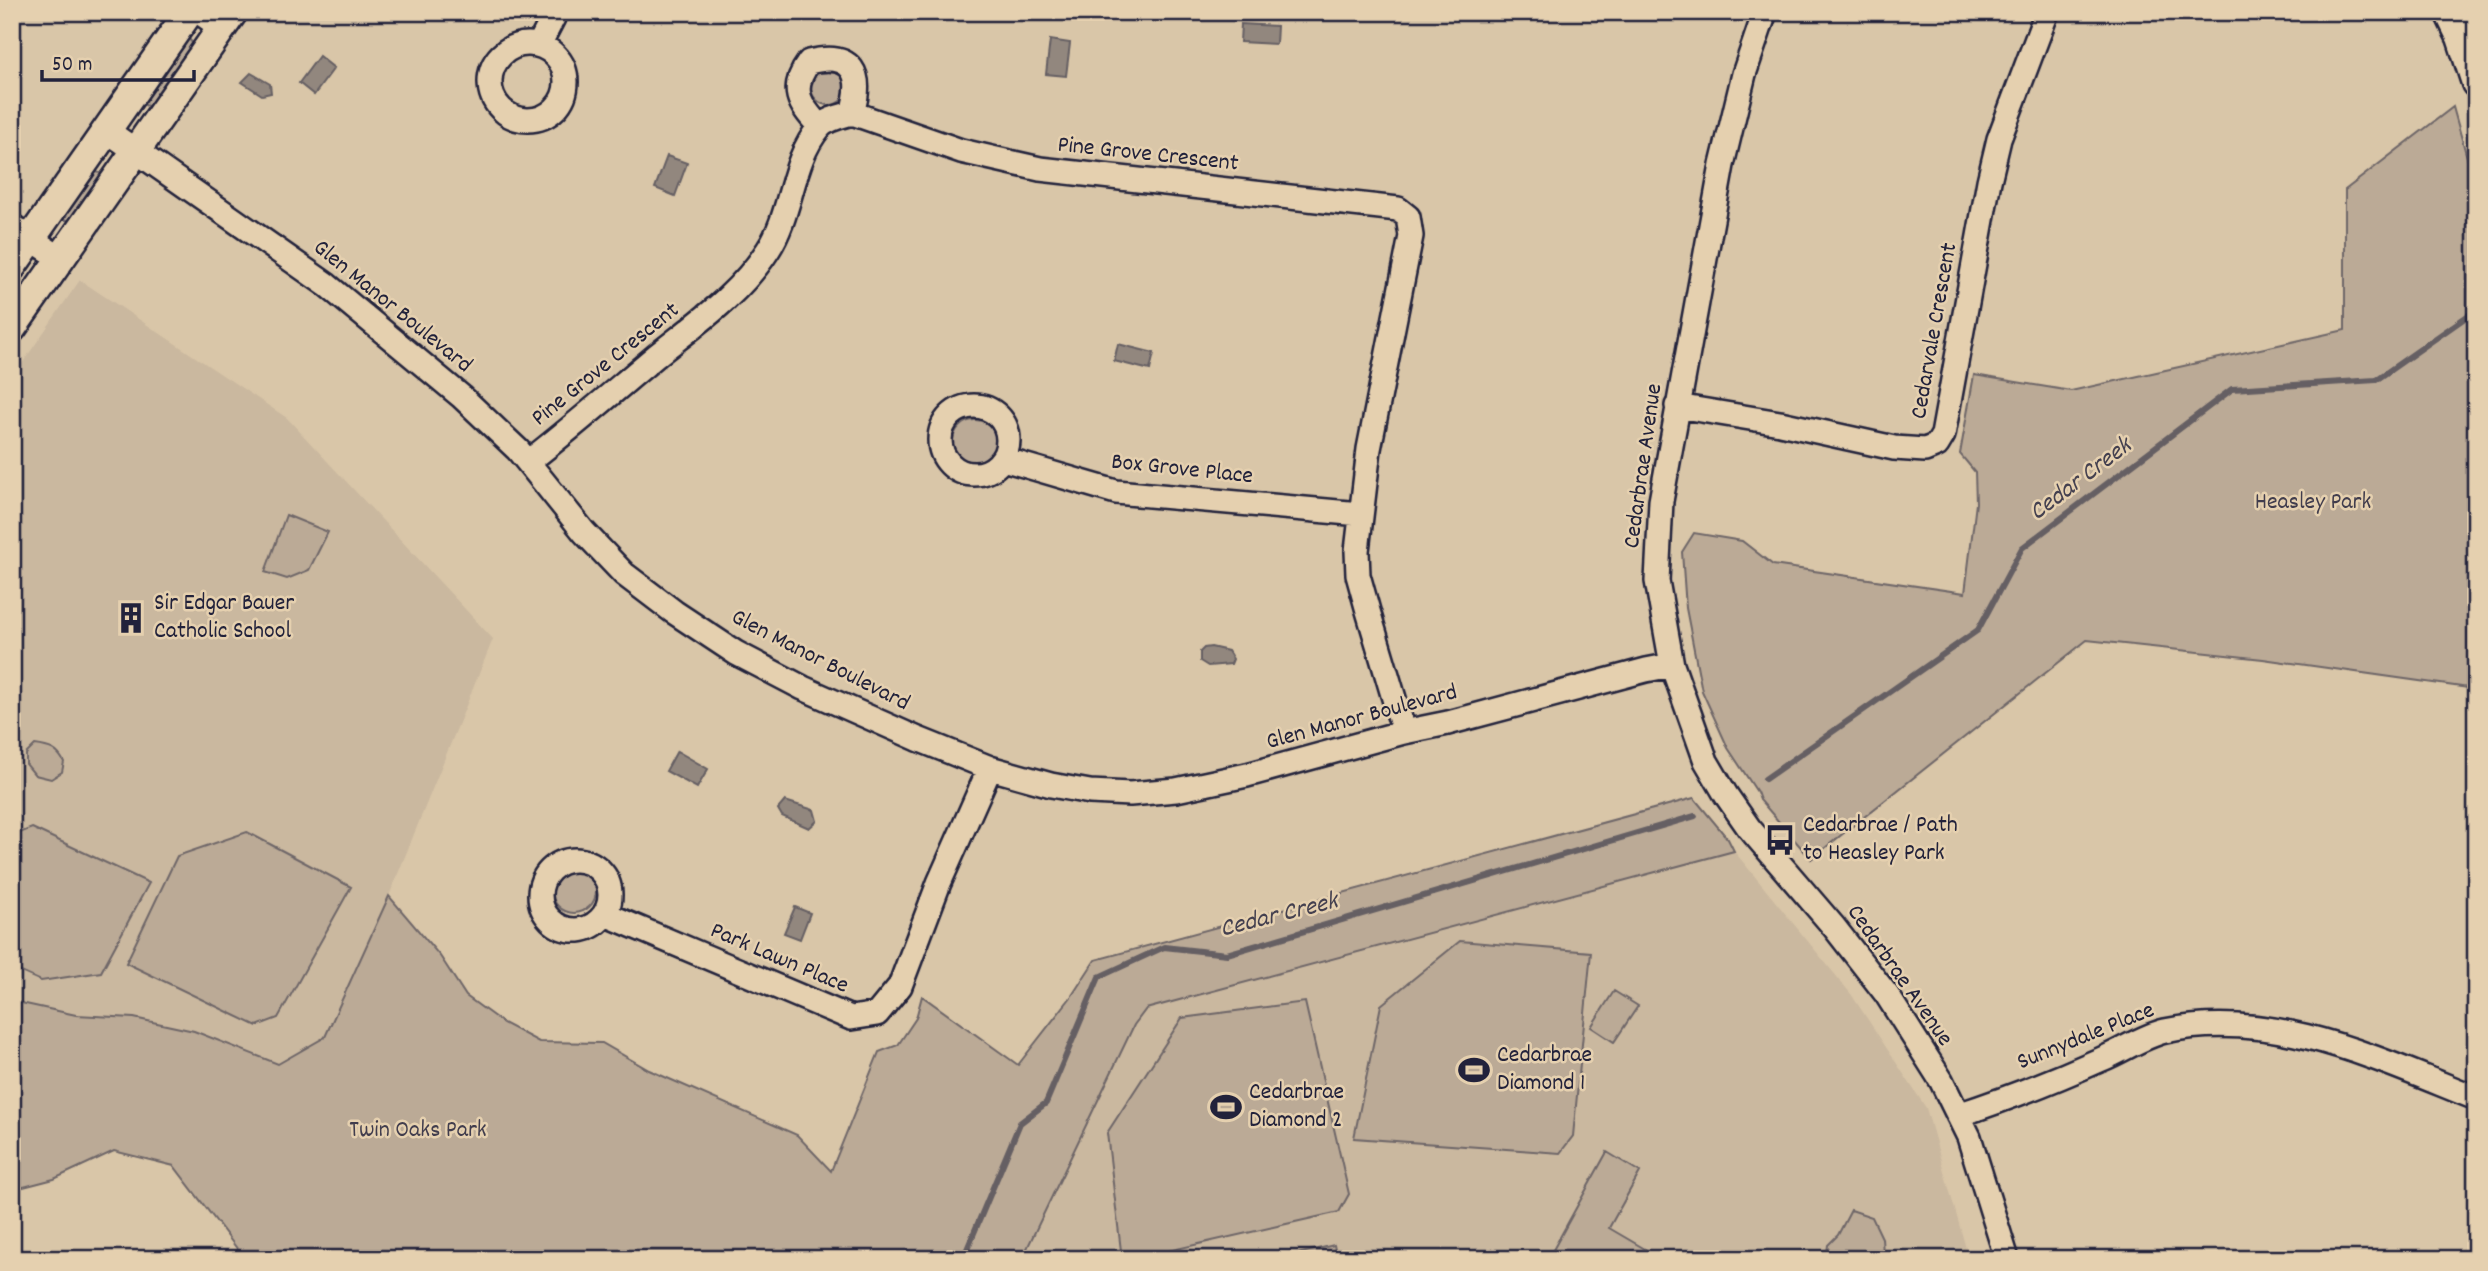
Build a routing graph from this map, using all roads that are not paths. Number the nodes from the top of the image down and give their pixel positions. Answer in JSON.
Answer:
{"nodes":[{"id":1,"x":190,"y":12,"type":"edge"},
{"id":2,"x":556,"y":12,"type":"edge"},
{"id":3,"x":2047,"y":12,"type":"edge"},
{"id":4,"x":2449,"y":12,"type":"edge"},
{"id":5,"x":1758,"y":15,"type":"edge"},
{"id":6,"x":218,"y":17,"type":"edge"},
{"id":7,"x":539,"y":45,"type":"dead end"},
{"id":8,"x":2476,"y":83,"type":"edge"},
{"id":9,"x":852,"y":113,"type":"junction"},
{"id":10,"x":820,"y":126,"type":"junction"},
{"id":11,"x":106,"y":130,"type":"junction"},
{"id":12,"x":136,"y":151,"type":"junction"},
{"id":13,"x":21,"y":232,"type":"edge"},
{"id":14,"x":60,"y":258,"type":"junction"},
{"id":15,"x":12,"y":266,"type":"edge"},
{"id":16,"x":15,"y":318,"type":"edge"},
{"id":17,"x":1677,"y":406,"type":"junction"},
{"id":18,"x":1003,"y":459,"type":"dead end"},
{"id":19,"x":528,"y":461,"type":"junction"},
{"id":20,"x":1360,"y":514,"type":"junction"},
{"id":21,"x":1672,"y":665,"type":"junction"},
{"id":22,"x":1404,"y":732,"type":"junction"},
{"id":23,"x":990,"y":768,"type":"junction"},
{"id":24,"x":605,"y":915,"type":"dead end"},
{"id":25,"x":2476,"y":1098,"type":"edge"},
{"id":26,"x":1958,"y":1115,"type":"junction"},
{"id":27,"x":2007,"y":1259,"type":"edge"}],
"edges":[{"from":1,"to":11,"type":"street"},
{"from":2,"to":7,"type":"street"},
{"from":3,"to":17,"type":"street","name":"Cedarvale Crescent"},
{"from":4,"to":8,"type":"street"},
{"from":5,"to":17,"type":"street","name":"Cedarbrae Avenue"},
{"from":6,"to":12,"type":"street"},
{"from":9,"to":10,"type":"street"},
{"from":9,"to":10,"type":"street"},
{"from":9,"to":20,"type":"street","name":"Pine Grove Crescent"},
{"from":10,"to":19,"type":"street","name":"Pine Grove Crescent"},
{"from":11,"to":12,"type":"street","name":"Glen Manor Boulevard"},
{"from":11,"to":13,"type":"street"},
{"from":12,"to":14,"type":"street"},
{"from":12,"to":19,"type":"street","name":"Glen Manor Boulevard"},
{"from":13,"to":14,"type":"street"},
{"from":13,"to":15,"type":"street"},
{"from":14,"to":16,"type":"street"},
{"from":17,"to":21,"type":"street","name":"Cedarbrae Avenue"},
{"from":18,"to":20,"type":"street","name":"Box Grove Place"},
{"from":19,"to":23,"type":"street","name":"Glen Manor Boulevard"},
{"from":20,"to":22,"type":"street","name":"Pine Grove Crescent"},
{"from":21,"to":22,"type":"street","name":"Glen Manor Boulevard"},
{"from":21,"to":26,"type":"street","name":"Cedarbrae Avenue"},
{"from":22,"to":23,"type":"street","name":"Glen Manor Boulevard"},
{"from":23,"to":24,"type":"street","name":"Park Lawn Place"},
{"from":25,"to":26,"type":"street","name":"Sunnydale Place"},
{"from":26,"to":27,"type":"street","name":"Cedarbrae Avenue"}]}
